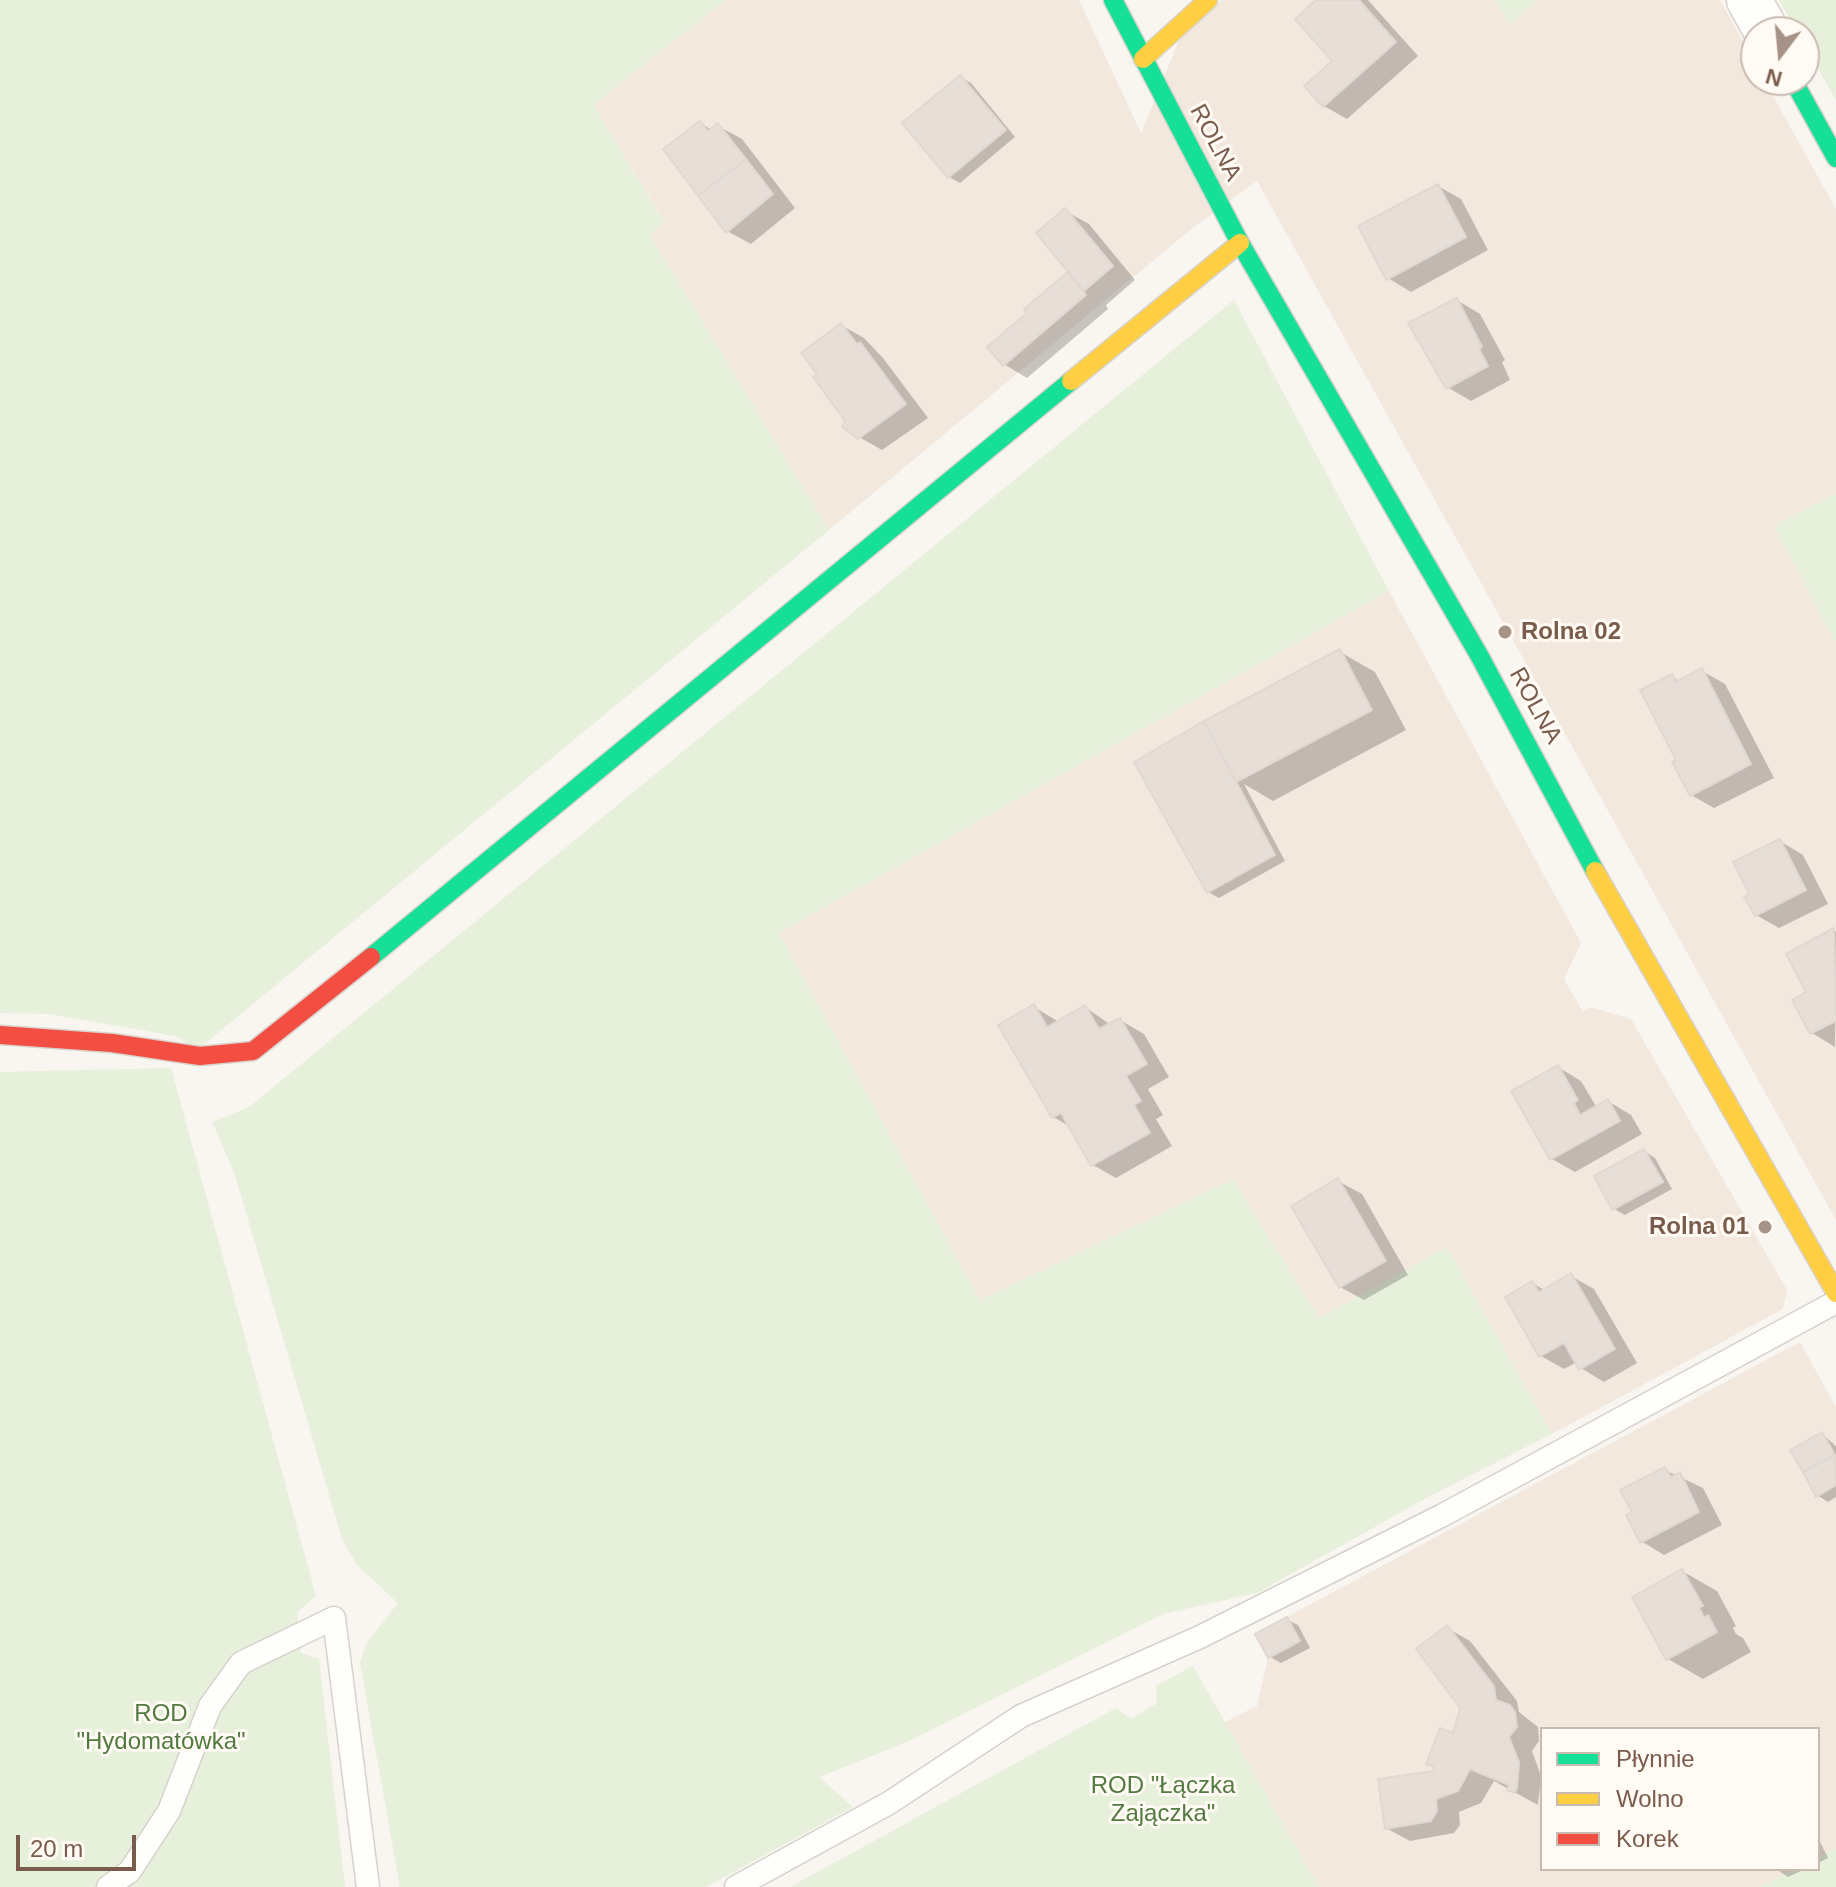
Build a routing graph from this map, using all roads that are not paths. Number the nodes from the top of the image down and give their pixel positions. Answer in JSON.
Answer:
{"nodes":[{"id":1,"x":1113,"y":0,"type":"edge"},
{"id":2,"x":1208,"y":0,"type":"edge"},
{"id":3,"x":1143,"y":59,"type":"junction"},
{"id":4,"x":1802,"y":96,"type":"edge"},
{"id":5,"x":1836,"y":158,"type":"edge"},
{"id":6,"x":1240,"y":243,"type":"junction"},
{"id":7,"x":0,"y":1035,"type":"edge"},
{"id":8,"x":1836,"y":1293,"type":"edge"},
{"id":9,"x":1836,"y":1302,"type":"edge"},
{"id":10,"x":108,"y":1887,"type":"edge"},
{"id":11,"x":368,"y":1887,"type":"edge"},
{"id":12,"x":736,"y":1887,"type":"edge"}],
"edges":[{"from":1,"to":3,"type":"street","name":"ROLNA"},
{"from":2,"to":3,"type":"street"},
{"from":3,"to":6,"type":"street","name":"ROLNA"},
{"from":4,"to":5,"type":"street"},
{"from":6,"to":7,"type":"street"},
{"from":6,"to":8,"type":"street","name":"ROLNA"},
{"from":9,"to":12,"type":"lane"},
{"from":10,"to":11,"type":"lane"}]}
